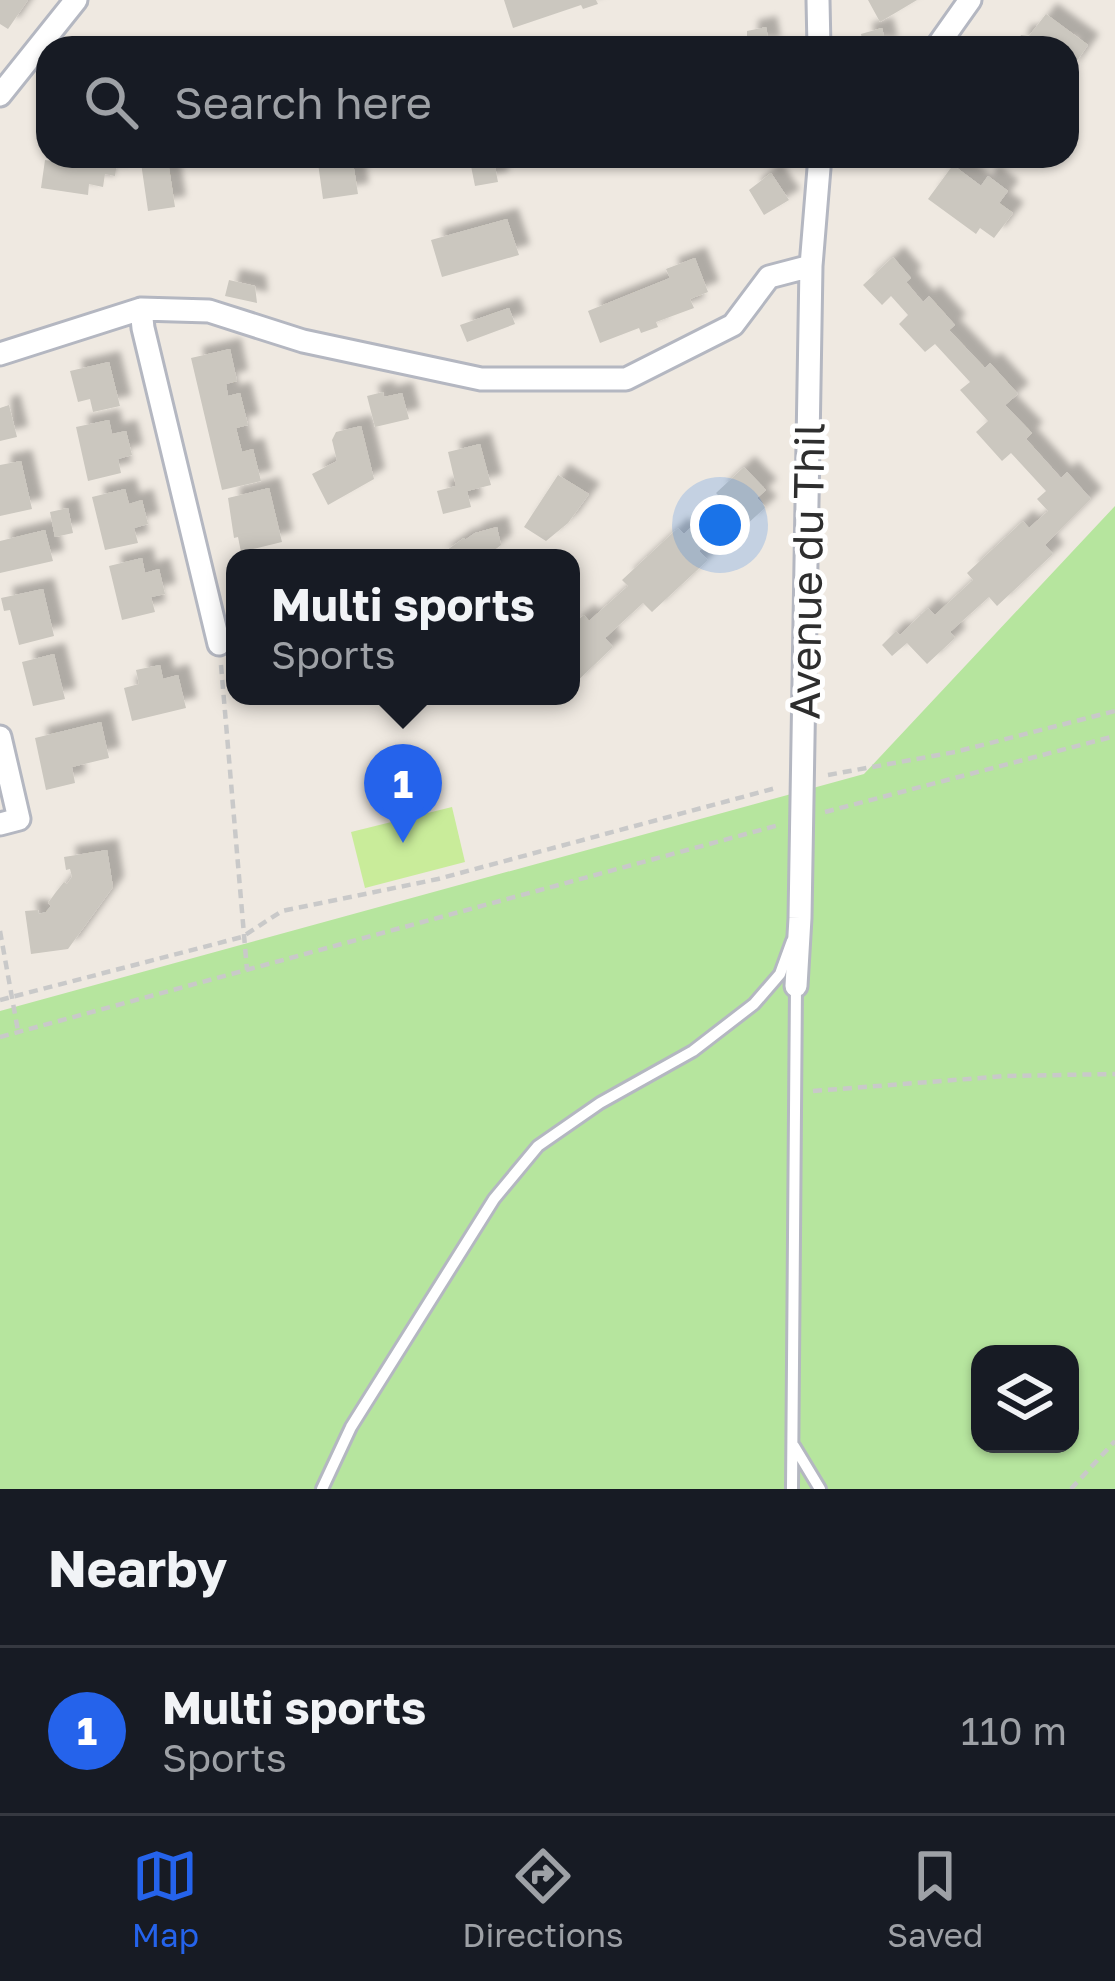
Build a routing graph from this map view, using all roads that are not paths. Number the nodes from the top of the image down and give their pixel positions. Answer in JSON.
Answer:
{"nodes":[{"id":1,"x":76,"y":0,"type":"edge"},
{"id":2,"x":818,"y":0,"type":"edge"},
{"id":3,"x":970,"y":0,"type":"edge"},
{"id":4,"x":47,"y":36,"type":"edge"},
{"id":5,"x":819,"y":36,"type":"edge"},
{"id":6,"x":944,"y":36,"type":"edge"},
{"id":7,"x":36,"y":50,"type":"edge"},
{"id":8,"x":0,"y":95,"type":"edge"},
{"id":9,"x":819,"y":168,"type":"edge"},
{"id":10,"x":811,"y":266,"type":"junction"},
{"id":11,"x":141,"y":309,"type":"junction"},
{"id":12,"x":0,"y":354,"type":"edge"},
{"id":13,"x":219,"y":644,"type":"road end"},
{"id":14,"x":0,"y":737,"type":"edge"},
{"id":15,"x":0,"y":824,"type":"edge"},
{"id":16,"x":800,"y":918,"type":"junction"},
{"id":17,"x":796,"y":986,"type":"joint"},
{"id":18,"x":793,"y":1444,"type":"junction"},
{"id":19,"x":322,"y":1489,"type":"edge"},
{"id":20,"x":792,"y":1489,"type":"edge"},
{"id":21,"x":820,"y":1489,"type":"edge"}],
"edges":[{"from":1,"to":4,"type":"street"},
{"from":2,"to":5,"type":"street"},
{"from":3,"to":6,"type":"street"},
{"from":7,"to":8,"type":"street"},
{"from":9,"to":10,"type":"street","name":"Avenue du Thil"},
{"from":10,"to":11,"type":"street"},
{"from":10,"to":16,"type":"street","name":"Avenue du Thil"},
{"from":11,"to":12,"type":"street"},
{"from":11,"to":13,"type":"street"},
{"from":14,"to":15,"type":"street"},
{"from":16,"to":17,"type":"street","name":"Avenue du Thil"},
{"from":16,"to":19,"type":"lane"},
{"from":17,"to":18,"type":"lane"},
{"from":18,"to":20,"type":"lane"},
{"from":18,"to":21,"type":"lane"}]}
